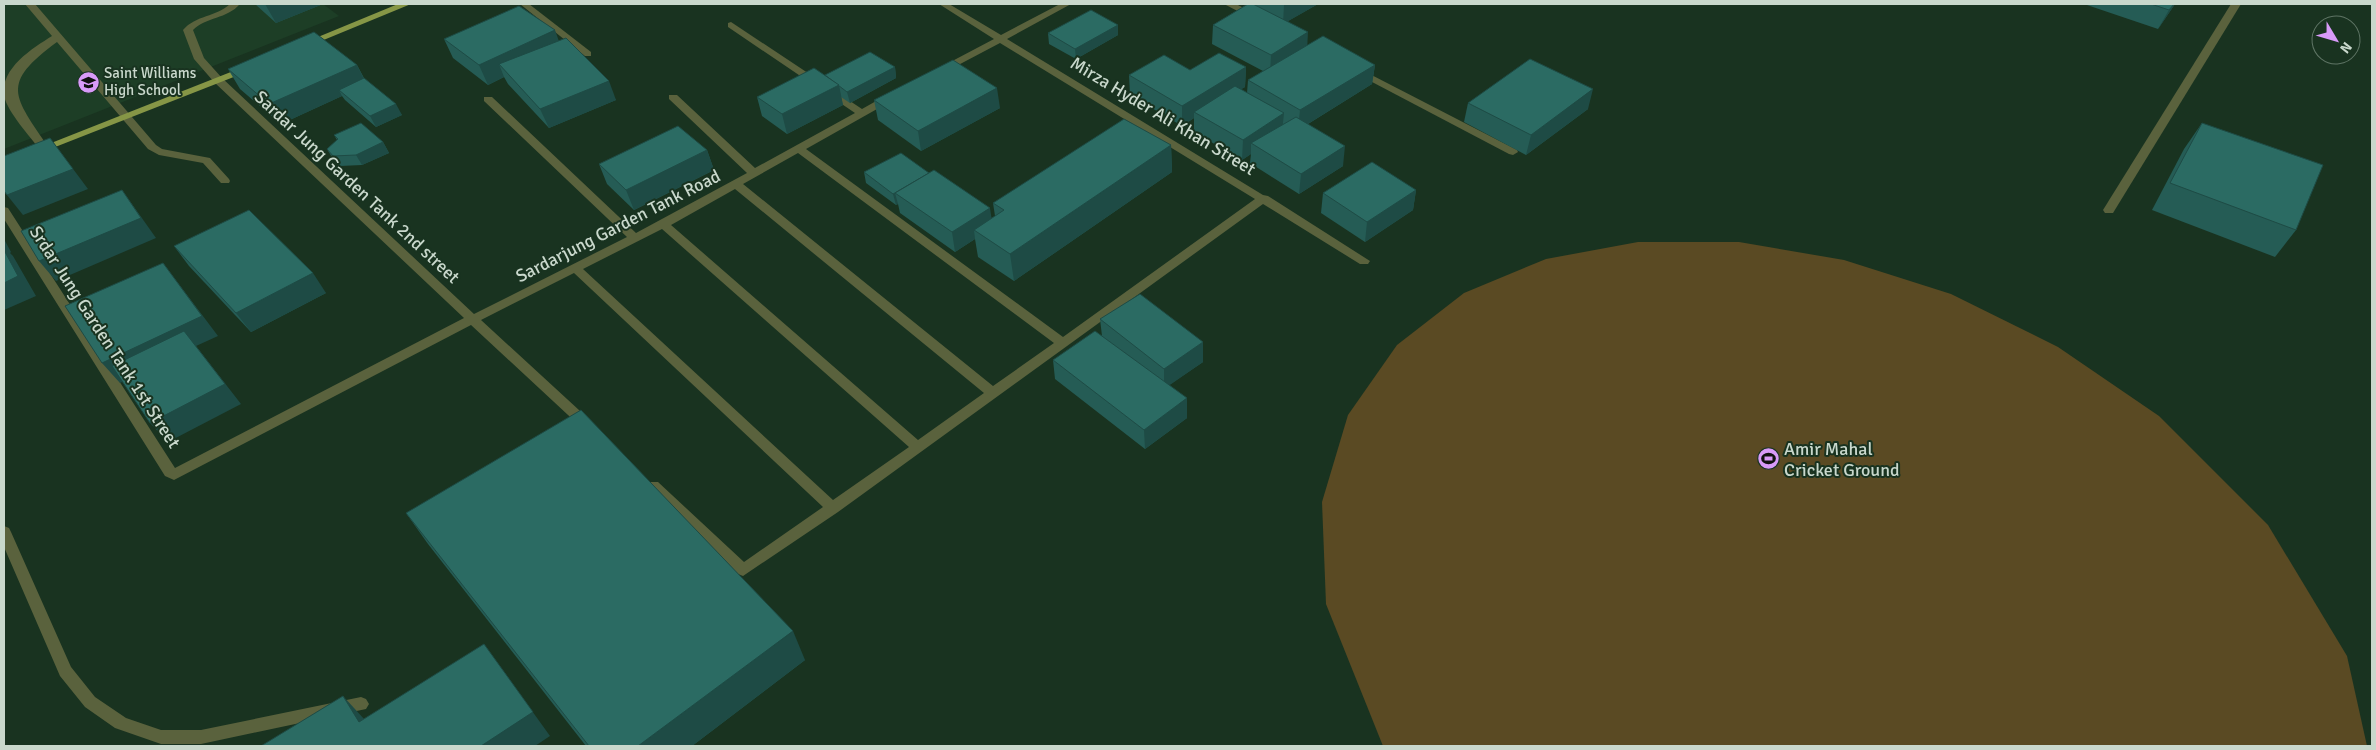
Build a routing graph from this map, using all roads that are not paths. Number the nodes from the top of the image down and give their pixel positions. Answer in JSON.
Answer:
{"nodes":[{"id":1,"x":30,"y":4,"type":"edge"},
{"id":2,"x":235,"y":4,"type":"edge"},
{"id":3,"x":406,"y":4,"type":"edge"},
{"id":4,"x":524,"y":4,"type":"edge"},
{"id":5,"x":943,"y":4,"type":"edge"},
{"id":6,"x":1067,"y":4,"type":"edge"},
{"id":7,"x":1229,"y":4,"type":"edge"},
{"id":8,"x":2236,"y":4,"type":"edge"},
{"id":9,"x":1264,"y":22,"type":"edge"},
{"id":10,"x":731,"y":25,"type":"dead end"},
{"id":11,"x":58,"y":37,"type":"junction"},
{"id":12,"x":1002,"y":38,"type":"junction"},
{"id":13,"x":298,"y":48,"type":"edge"},
{"id":14,"x":588,"y":54,"type":"dead end"},
{"id":15,"x":254,"y":66,"type":"edge"},
{"id":16,"x":1350,"y":66,"type":"edge"},
{"id":17,"x":932,"y":76,"type":"edge"},
{"id":18,"x":218,"y":80,"type":"junction"},
{"id":19,"x":897,"y":94,"type":"edge"},
{"id":20,"x":673,"y":97,"type":"dead end"},
{"id":21,"x":488,"y":99,"type":"dead end"},
{"id":22,"x":862,"y":113,"type":"junction"},
{"id":23,"x":126,"y":116,"type":"junction"},
{"id":24,"x":44,"y":148,"type":"junction"},
{"id":25,"x":799,"y":149,"type":"junction"},
{"id":26,"x":1513,"y":152,"type":"dead end"},
{"id":27,"x":28,"y":154,"type":"edge"},
{"id":28,"x":752,"y":173,"type":"junction"},
{"id":29,"x":224,"y":180,"type":"dead end"},
{"id":30,"x":736,"y":184,"type":"junction"},
{"id":31,"x":1264,"y":198,"type":"junction"},
{"id":32,"x":2109,"y":210,"type":"dead end"},
{"id":33,"x":4,"y":211,"type":"edge"},
{"id":34,"x":663,"y":224,"type":"junction"},
{"id":35,"x":634,"y":238,"type":"junction"},
{"id":36,"x":1364,"y":261,"type":"dead end"},
{"id":37,"x":575,"y":268,"type":"junction"},
{"id":38,"x":473,"y":319,"type":"junction"},
{"id":39,"x":1063,"y":343,"type":"junction"},
{"id":40,"x":993,"y":393,"type":"junction"},
{"id":41,"x":597,"y":434,"type":"edge"},
{"id":42,"x":918,"y":448,"type":"junction"},
{"id":43,"x":182,"y":473,"type":"joint"},
{"id":44,"x":641,"y":475,"type":"edge"},
{"id":45,"x":833,"y":508,"type":"junction"},
{"id":46,"x":4,"y":532,"type":"edge"},
{"id":47,"x":361,"y":704,"type":"dead end"}],
"edges":[{"from":1,"to":11,"type":"street"},
{"from":2,"to":18,"type":"street","name":"Sardar Jung Garden Tank 2nd street"},
{"from":3,"to":13,"type":"main road"},
{"from":4,"to":14,"type":"street"},
{"from":5,"to":12,"type":"street","name":"Mirza Hyder Ali Khan Street"},
{"from":6,"to":12,"type":"street"},
{"from":7,"to":9,"type":"street"},
{"from":8,"to":32,"type":"street"},
{"from":10,"to":22,"type":"street"},
{"from":11,"to":23,"type":"street"},
{"from":11,"to":24,"type":"street"},
{"from":12,"to":17,"type":"street"},
{"from":12,"to":31,"type":"street","name":"Mirza Hyder Ali Khan Street"},
{"from":15,"to":18,"type":"main road"},
{"from":16,"to":26,"type":"street"},
{"from":18,"to":23,"type":"main road"},
{"from":18,"to":38,"type":"street","name":"Sardar Jung Garden Tank 2nd street"},
{"from":19,"to":22,"type":"street","name":"Sardarjung Garden Tank Road"},
{"from":20,"to":28,"type":"street"},
{"from":21,"to":35,"type":"street"},
{"from":22,"to":25,"type":"street","name":"Sardarjung Garden Tank Road"},
{"from":23,"to":24,"type":"main road"},
{"from":23,"to":29,"type":"street"},
{"from":24,"to":27,"type":"main road"},
{"from":25,"to":28,"type":"street","name":"Sardarjung Garden Tank Road"},
{"from":25,"to":39,"type":"street"},
{"from":28,"to":30,"type":"street","name":"Sardarjung Garden Tank Road"},
{"from":30,"to":34,"type":"street","name":"Sardarjung Garden Tank Road"},
{"from":30,"to":40,"type":"street"},
{"from":31,"to":36,"type":"street","name":"Mirza Hyder Ali Khan Street"},
{"from":31,"to":39,"type":"street"},
{"from":33,"to":43,"type":"street","name":"Srdar Jung Garden Tank 1st Street"},
{"from":34,"to":35,"type":"street","name":"Sardarjung Garden Tank Road"},
{"from":34,"to":42,"type":"street"},
{"from":35,"to":37,"type":"street","name":"Sardarjung Garden Tank Road"},
{"from":37,"to":38,"type":"street","name":"Sardarjung Garden Tank Road"},
{"from":37,"to":45,"type":"street"},
{"from":38,"to":41,"type":"street","name":"Sardar Jung Garden Tank 2nd street"},
{"from":38,"to":43,"type":"street","name":"Sardarjung Garden Tank Road"},
{"from":39,"to":40,"type":"street"},
{"from":40,"to":42,"type":"street"},
{"from":42,"to":45,"type":"street"},
{"from":44,"to":45,"type":"street"},
{"from":46,"to":47,"type":"street"}]}
